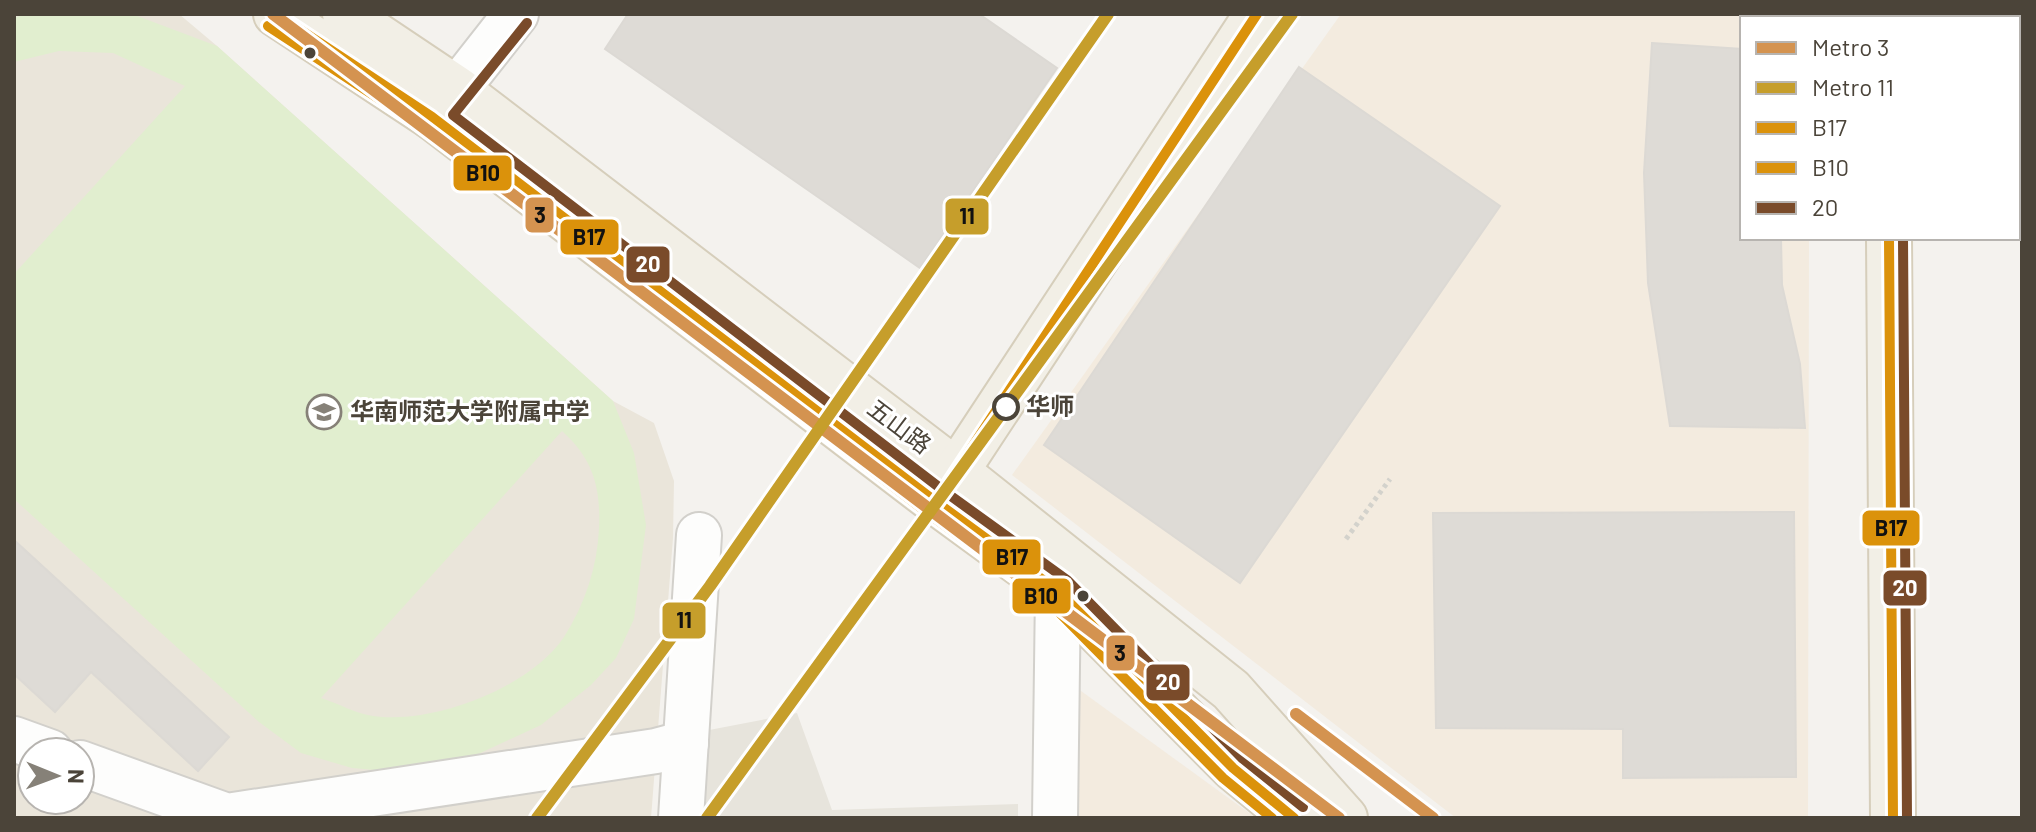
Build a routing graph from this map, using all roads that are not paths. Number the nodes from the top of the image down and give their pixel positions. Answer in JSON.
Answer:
{"nodes":[{"id":1,"x":276,"y":14,"type":"edge"},
{"id":2,"x":345,"y":14,"type":"edge"},
{"id":3,"x":516,"y":14,"type":"edge"},
{"id":4,"x":1257,"y":14,"type":"edge"},
{"id":5,"x":445,"y":103,"type":"junction"},
{"id":6,"x":1889,"y":240,"type":"edge"},
{"id":7,"x":946,"y":486,"type":"junction"},
{"id":8,"x":699,"y":535,"type":"dead end"},
{"id":9,"x":1058,"y":591,"type":"junction"},
{"id":10,"x":686,"y":743,"type":"junction"},
{"id":11,"x":96,"y":769,"type":"edge"},
{"id":12,"x":681,"y":818,"type":"edge"},
{"id":13,"x":1055,"y":818,"type":"edge"},
{"id":14,"x":1294,"y":818,"type":"edge"},
{"id":15,"x":1345,"y":818,"type":"edge"},
{"id":16,"x":1893,"y":818,"type":"edge"}],
"edges":[{"from":1,"to":5,"type":"main road","name":"五山路"},
{"from":2,"to":5,"type":"main road","name":"五山路"},
{"from":3,"to":5,"type":"street"},
{"from":4,"to":7,"type":"main road"},
{"from":5,"to":7,"type":"main road","name":"五山路"},
{"from":6,"to":16,"type":"main road"},
{"from":7,"to":9,"type":"main road","name":"五山路"},
{"from":7,"to":15,"type":"main road","name":"五山路"},
{"from":8,"to":10,"type":"street"},
{"from":9,"to":13,"type":"street"},
{"from":9,"to":14,"type":"main road","name":"五山路"},
{"from":10,"to":11,"type":"street"},
{"from":10,"to":12,"type":"street"}]}
